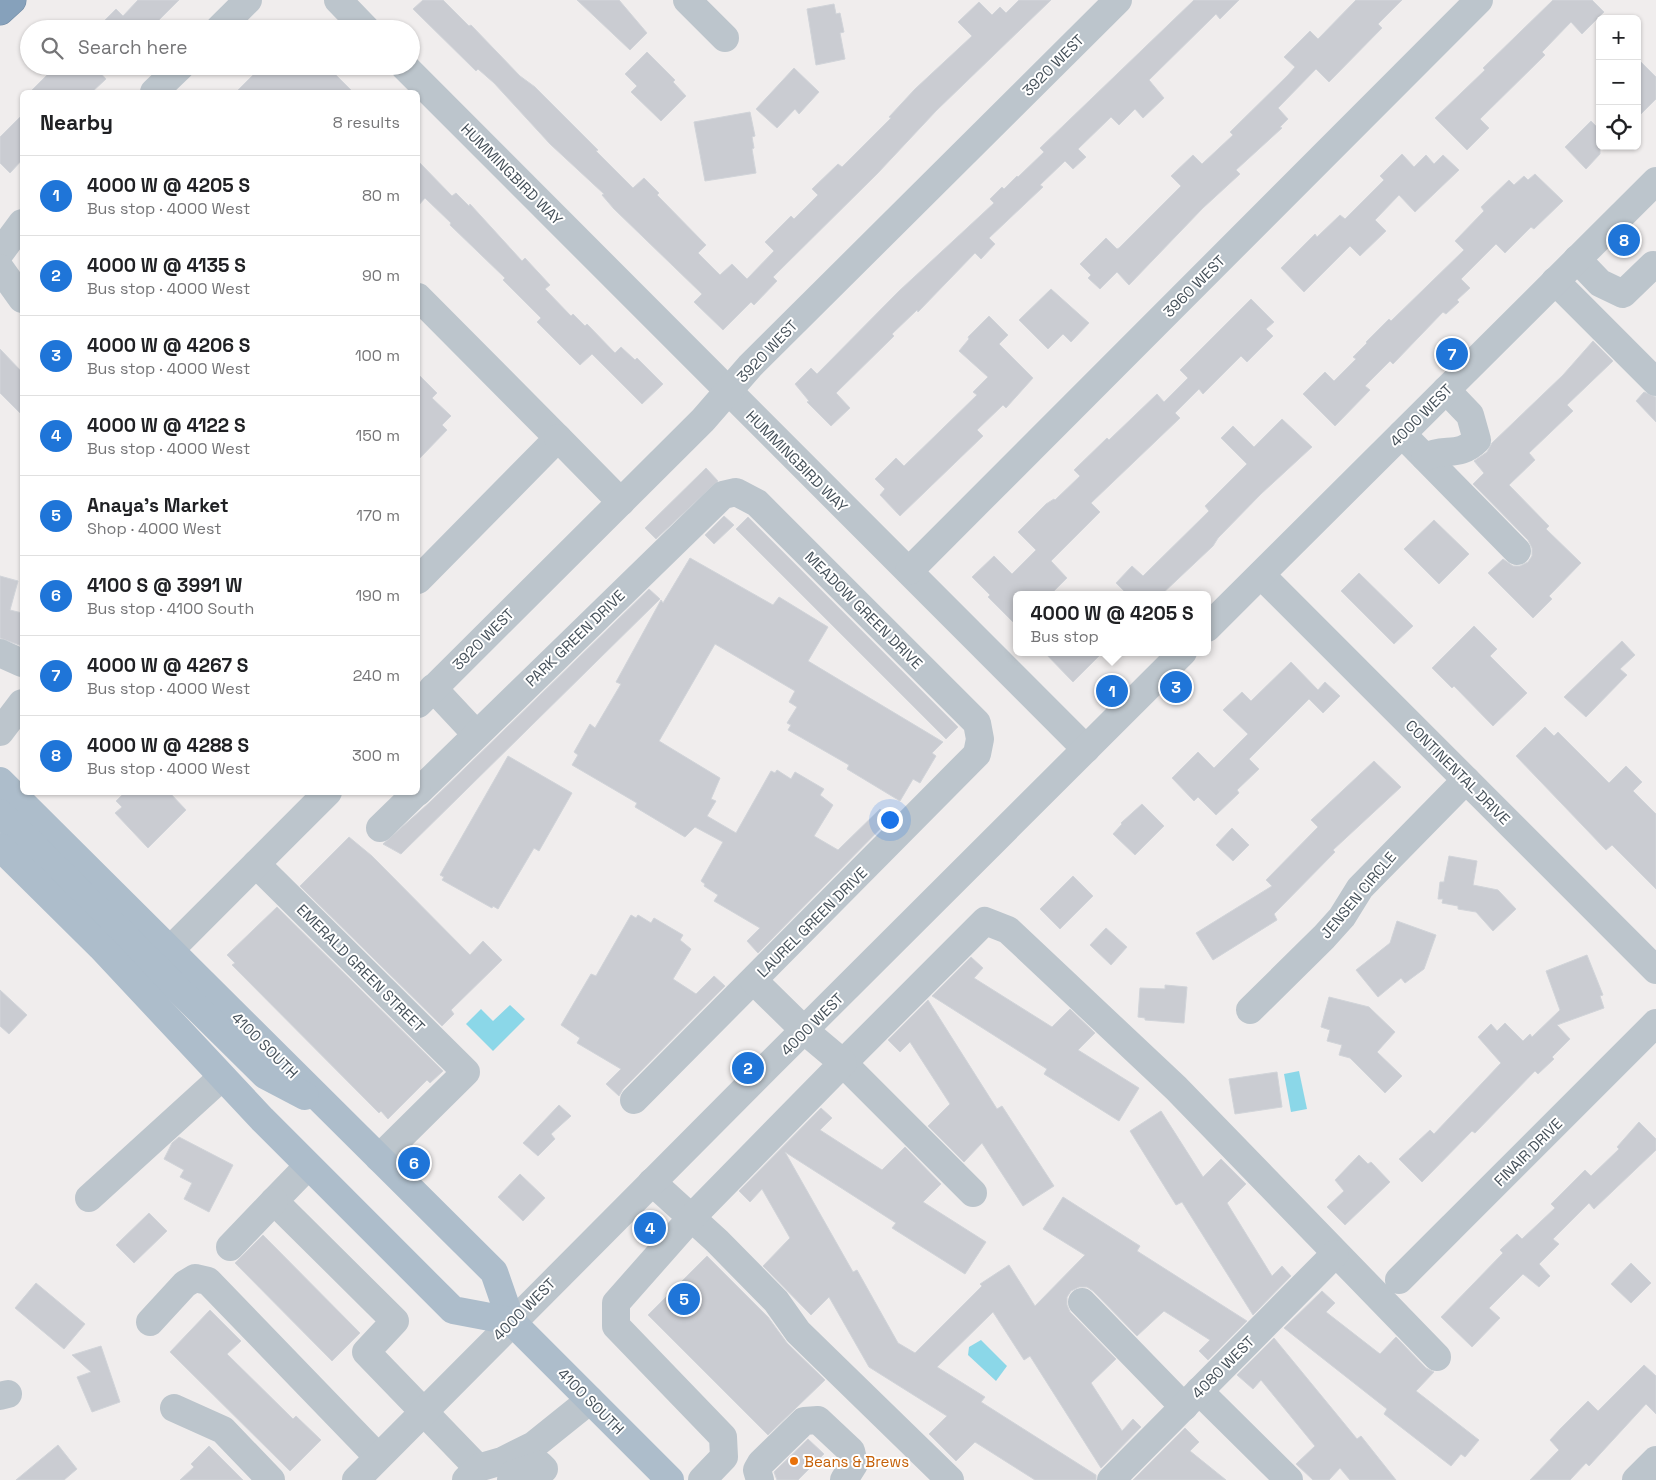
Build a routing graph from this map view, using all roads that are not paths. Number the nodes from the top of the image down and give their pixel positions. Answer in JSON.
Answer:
{"nodes":[{"id":1,"x":12,"y":0,"type":"edge"},
{"id":2,"x":248,"y":0,"type":"edge"},
{"id":3,"x":338,"y":0,"type":"edge"},
{"id":4,"x":687,"y":0,"type":"edge"},
{"id":5,"x":1118,"y":0,"type":"edge"},
{"id":6,"x":1479,"y":0,"type":"edge"},
{"id":7,"x":0,"y":11,"type":"edge"},
{"id":8,"x":228,"y":20,"type":"edge"},
{"id":9,"x":357,"y":20,"type":"edge"},
{"id":10,"x":725,"y":38,"type":"dead end"},
{"id":11,"x":172,"y":75,"type":"edge"},
{"id":12,"x":413,"y":75,"type":"edge"},
{"id":13,"x":156,"y":90,"type":"edge"},
{"id":14,"x":1654,"y":187,"type":"edge"},
{"id":15,"x":20,"y":226,"type":"edge"},
{"id":16,"x":0,"y":253,"type":"edge"},
{"id":17,"x":1577,"y":259,"type":"junction"},
{"id":18,"x":1653,"y":265,"type":"dead end"},
{"id":19,"x":0,"y":268,"type":"edge"},
{"id":20,"x":1555,"y":281,"type":"junction"},
{"id":21,"x":20,"y":296,"type":"edge"},
{"id":22,"x":420,"y":299,"type":"edge"},
{"id":23,"x":1656,"y":382,"type":"edge"},
{"id":24,"x":1446,"y":390,"type":"junction"},
{"id":25,"x":728,"y":392,"type":"junction"},
{"id":26,"x":1402,"y":434,"type":"junction"},
{"id":27,"x":558,"y":438,"type":"junction"},
{"id":28,"x":1425,"y":457,"type":"junction"},
{"id":29,"x":736,"y":492,"type":"joint"},
{"id":30,"x":621,"y":502,"type":"junction"},
{"id":31,"x":1517,"y":551,"type":"dead end"},
{"id":32,"x":909,"y":571,"type":"junction"},
{"id":33,"x":1261,"y":575,"type":"junction"},
{"id":34,"x":420,"y":578,"type":"edge"},
{"id":35,"x":1211,"y":624,"type":"edge"},
{"id":36,"x":0,"y":653,"type":"edge"},
{"id":37,"x":1179,"y":656,"type":"edge"},
{"id":38,"x":20,"y":662,"type":"edge"},
{"id":39,"x":422,"y":696,"type":"edge"},
{"id":40,"x":20,"y":706,"type":"edge"},
{"id":41,"x":0,"y":732,"type":"edge"},
{"id":42,"x":476,"y":734,"type":"junction"},
{"id":43,"x":980,"y":738,"type":"joint"},
{"id":44,"x":1086,"y":750,"type":"junction"},
{"id":45,"x":1466,"y":780,"type":"junction"},
{"id":46,"x":0,"y":781,"type":"edge"},
{"id":47,"x":420,"y":789,"type":"edge"},
{"id":48,"x":325,"y":795,"type":"edge"},
{"id":49,"x":414,"y":795,"type":"edge"},
{"id":50,"x":0,"y":813,"type":"edge"},
{"id":51,"x":380,"y":828,"type":"dead end"},
{"id":52,"x":0,"y":847,"type":"edge"},
{"id":53,"x":256,"y":864,"type":"junction"},
{"id":54,"x":170,"y":950,"type":"junction"},
{"id":55,"x":1656,"y":970,"type":"edge"},
{"id":56,"x":754,"y":981,"type":"junction"},
{"id":57,"x":1250,"y":1010,"type":"dead end"},
{"id":58,"x":1656,"y":1023,"type":"edge"},
{"id":59,"x":805,"y":1031,"type":"junction"},
{"id":60,"x":843,"y":1063,"type":"junction"},
{"id":61,"x":222,"y":1077,"type":"junction"},
{"id":62,"x":634,"y":1100,"type":"dead end"},
{"id":63,"x":328,"y":1108,"type":"junction"},
{"id":64,"x":379,"y":1158,"type":"junction"},
{"id":65,"x":308,"y":1166,"type":"junction"},
{"id":66,"x":652,"y":1182,"type":"junction"},
{"id":67,"x":973,"y":1193,"type":"dead end"},
{"id":68,"x":89,"y":1198,"type":"dead end"},
{"id":69,"x":274,"y":1201,"type":"junction"},
{"id":70,"x":692,"y":1217,"type":"junction"},
{"id":71,"x":230,"y":1247,"type":"dead end"},
{"id":72,"x":1335,"y":1254,"type":"junction"},
{"id":73,"x":1399,"y":1280,"type":"dead end"},
{"id":74,"x":1082,"y":1302,"type":"dead end"},
{"id":75,"x":512,"y":1321,"type":"junction"},
{"id":76,"x":150,"y":1322,"type":"dead end"},
{"id":77,"x":1437,"y":1358,"type":"dead end"},
{"id":78,"x":1192,"y":1399,"type":"junction"},
{"id":79,"x":590,"y":1400,"type":"junction"},
{"id":80,"x":174,"y":1408,"type":"dead end"},
{"id":81,"x":422,"y":1412,"type":"junction"},
{"id":82,"x":378,"y":1458,"type":"junction"},
{"id":83,"x":1656,"y":1460,"type":"edge"},
{"id":84,"x":544,"y":1469,"type":"dead end"},
{"id":85,"x":498,"y":1474,"type":"edge"},
{"id":86,"x":667,"y":1479,"type":"edge"},
{"id":87,"x":271,"y":1480,"type":"edge"},
{"id":88,"x":356,"y":1480,"type":"edge"},
{"id":89,"x":702,"y":1480,"type":"edge"},
{"id":90,"x":760,"y":1480,"type":"edge"},
{"id":91,"x":844,"y":1480,"type":"edge"},
{"id":92,"x":950,"y":1480,"type":"edge"},
{"id":93,"x":1111,"y":1480,"type":"edge"},
{"id":94,"x":1289,"y":1480,"type":"edge"},
{"id":95,"x":1636,"y":1480,"type":"edge"}],
"edges":[{"from":1,"to":7,"type":"highway"},
{"from":2,"to":8,"type":"street"},
{"from":3,"to":9,"type":"street"},
{"from":4,"to":10,"type":"street"},
{"from":5,"to":25,"type":"street","name":"3920 WEST"},
{"from":6,"to":32,"type":"street","name":"3960 WEST"},
{"from":11,"to":13,"type":"street"},
{"from":12,"to":25,"type":"street","name":"HUMMINGBIRD WAY"},
{"from":14,"to":17,"type":"street","name":"4000 WEST"},
{"from":15,"to":16,"type":"street"},
{"from":17,"to":18,"type":"street"},
{"from":17,"to":20,"type":"street","name":"4000 WEST"},
{"from":19,"to":21,"type":"street"},
{"from":20,"to":23,"type":"street"},
{"from":20,"to":24,"type":"street","name":"4000 WEST"},
{"from":22,"to":27,"type":"street"},
{"from":24,"to":26,"type":"street","name":"4000 WEST"},
{"from":24,"to":28,"type":"street"},
{"from":25,"to":30,"type":"street","name":"3920 WEST"},
{"from":25,"to":32,"type":"street","name":"HUMMINGBIRD WAY"},
{"from":26,"to":28,"type":"street"},
{"from":26,"to":33,"type":"street","name":"4000 WEST"},
{"from":27,"to":30,"type":"street"},
{"from":27,"to":34,"type":"street"},
{"from":28,"to":31,"type":"street"},
{"from":29,"to":42,"type":"street","name":"PARK GREEN DRIVE"},
{"from":29,"to":43,"type":"street","name":"MEADOW GREEN DRIVE"},
{"from":30,"to":39,"type":"street","name":"3920 WEST"},
{"from":32,"to":44,"type":"street","name":"HUMMINGBIRD WAY"},
{"from":33,"to":35,"type":"street","name":"4000 WEST"},
{"from":33,"to":45,"type":"street","name":"CONTINENTAL DRIVE"},
{"from":36,"to":38,"type":"street"},
{"from":37,"to":44,"type":"street","name":"4000 WEST"},
{"from":39,"to":42,"type":"street"},
{"from":40,"to":41,"type":"street"},
{"from":42,"to":47,"type":"street","name":"PARK GREEN DRIVE"},
{"from":43,"to":56,"type":"street","name":"LAUREL GREEN DRIVE"},
{"from":44,"to":59,"type":"street","name":"4000 WEST"},
{"from":45,"to":55,"type":"street","name":"CONTINENTAL DRIVE"},
{"from":45,"to":57,"type":"street","name":"JENSEN CIRCLE"},
{"from":46,"to":54,"type":"main road","name":"4100 SOUTH"},
{"from":48,"to":53,"type":"street"},
{"from":49,"to":51,"type":"street","name":"PARK GREEN DRIVE"},
{"from":50,"to":63,"type":"main road"},
{"from":52,"to":61,"type":"main road"},
{"from":53,"to":54,"type":"street"},
{"from":53,"to":64,"type":"street","name":"EMERALD GREEN STREET"},
{"from":54,"to":63,"type":"main road","name":"4100 SOUTH"},
{"from":56,"to":59,"type":"street"},
{"from":56,"to":62,"type":"street","name":"LAUREL GREEN DRIVE"},
{"from":58,"to":73,"type":"street","name":"FINAIR DRIVE"},
{"from":59,"to":60,"type":"street"},
{"from":59,"to":66,"type":"street","name":"4000 WEST"},
{"from":60,"to":67,"type":"street"},
{"from":60,"to":70,"type":"street"},
{"from":60,"to":72,"type":"street"},
{"from":61,"to":65,"type":"main road"},
{"from":61,"to":68,"type":"street"},
{"from":63,"to":64,"type":"main road","name":"4100 SOUTH"},
{"from":64,"to":75,"type":"main road","name":"4100 SOUTH"},
{"from":65,"to":69,"type":"street"},
{"from":65,"to":75,"type":"main road"},
{"from":66,"to":70,"type":"street"},
{"from":66,"to":75,"type":"street","name":"4000 WEST"},
{"from":69,"to":71,"type":"street"},
{"from":69,"to":81,"type":"street"},
{"from":70,"to":89,"type":"street"},
{"from":70,"to":92,"type":"street"},
{"from":72,"to":77,"type":"street"},
{"from":72,"to":78,"type":"street","name":"4080 WEST"},
{"from":74,"to":78,"type":"street"},
{"from":75,"to":79,"type":"main road","name":"4100 SOUTH"},
{"from":75,"to":81,"type":"street","name":"4000 WEST"},
{"from":76,"to":82,"type":"street"},
{"from":78,"to":93,"type":"street","name":"4080 WEST"},
{"from":78,"to":94,"type":"street"},
{"from":79,"to":85,"type":"street"},
{"from":79,"to":86,"type":"main road","name":"4100 SOUTH"},
{"from":80,"to":87,"type":"street"},
{"from":81,"to":82,"type":"street","name":"4000 WEST"},
{"from":81,"to":85,"type":"street"},
{"from":82,"to":88,"type":"street","name":"4000 WEST"},
{"from":83,"to":95,"type":"street"},
{"from":84,"to":85,"type":"street"},
{"from":90,"to":91,"type":"street"}]}
